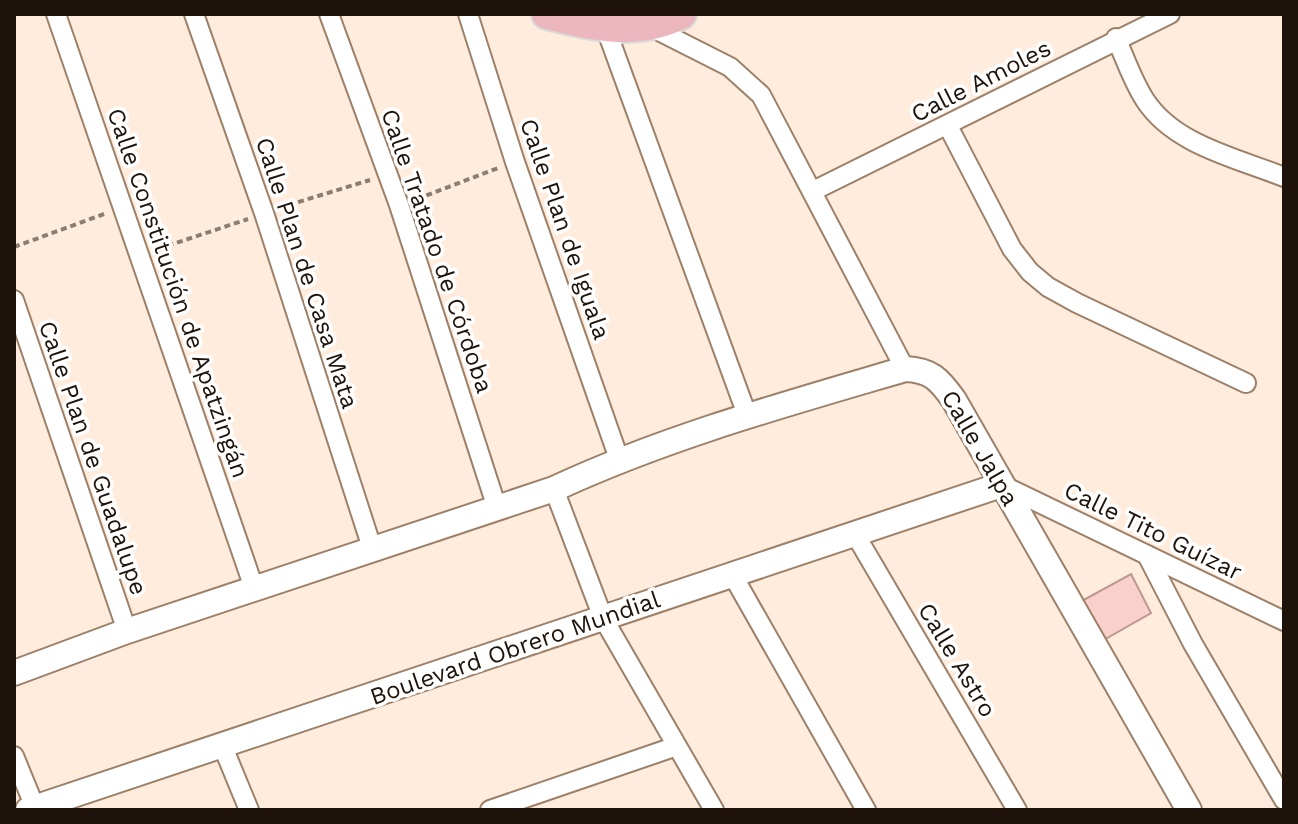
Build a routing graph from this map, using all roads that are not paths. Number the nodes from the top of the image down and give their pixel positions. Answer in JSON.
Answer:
{"nodes":[{"id":1,"x":56,"y":14,"type":"edge"},
{"id":2,"x":194,"y":14,"type":"edge"},
{"id":3,"x":329,"y":14,"type":"edge"},
{"id":4,"x":468,"y":14,"type":"edge"},
{"id":5,"x":547,"y":14,"type":"edge"},
{"id":6,"x":681,"y":14,"type":"edge"},
{"id":7,"x":1170,"y":14,"type":"edge"},
{"id":8,"x":647,"y":25,"type":"junction"},
{"id":9,"x":606,"y":29,"type":"junction"},
{"id":10,"x":1116,"y":38,"type":"junction"},
{"id":11,"x":948,"y":126,"type":"junction"},
{"id":12,"x":1284,"y":177,"type":"edge"},
{"id":13,"x":813,"y":191,"type":"junction"},
{"id":14,"x":14,"y":300,"type":"edge"},
{"id":15,"x":905,"y":369,"type":"junction"},
{"id":16,"x":1246,"y":383,"type":"dead end"},
{"id":17,"x":747,"y":415,"type":"junction"},
{"id":18,"x":619,"y":459,"type":"junction"},
{"id":19,"x":1001,"y":485,"type":"junction"},
{"id":20,"x":554,"y":489,"type":"junction"},
{"id":21,"x":496,"y":505,"type":"junction"},
{"id":22,"x":855,"y":534,"type":"junction"},
{"id":23,"x":372,"y":548,"type":"junction"},
{"id":24,"x":1147,"y":555,"type":"junction"},
{"id":25,"x":732,"y":574,"type":"junction"},
{"id":26,"x":254,"y":588,"type":"junction"},
{"id":27,"x":603,"y":618,"type":"junction"},
{"id":28,"x":1284,"y":621,"type":"edge"},
{"id":29,"x":127,"y":631,"type":"junction"},
{"id":30,"x":14,"y":673,"type":"edge"},
{"id":31,"x":223,"y":747,"type":"junction"},
{"id":32,"x":674,"y":747,"type":"junction"},
{"id":33,"x":14,"y":756,"type":"edge"},
{"id":34,"x":1278,"y":785,"type":"edge"},
{"id":35,"x":1284,"y":800,"type":"edge"},
{"id":36,"x":33,"y":809,"type":"edge"},
{"id":37,"x":249,"y":810,"type":"edge"},
{"id":38,"x":490,"y":810,"type":"edge"},
{"id":39,"x":714,"y":810,"type":"edge"},
{"id":40,"x":866,"y":810,"type":"edge"},
{"id":41,"x":1017,"y":810,"type":"edge"},
{"id":42,"x":1189,"y":810,"type":"edge"}],
"edges":[{"from":1,"to":26,"type":"street","name":"Calle Constitución de Apatzingán"},
{"from":2,"to":23,"type":"street","name":"Calle Plan de Casa Mata"},
{"from":3,"to":21,"type":"street","name":"Calle Tratado de Córdoba"},
{"from":4,"to":18,"type":"street","name":"Calle Plan de Iguala"},
{"from":5,"to":9,"type":"main road"},
{"from":6,"to":8,"type":"main road"},
{"from":7,"to":10,"type":"street","name":"Calle Amoles"},
{"from":8,"to":9,"type":"main road"},
{"from":8,"to":13,"type":"street"},
{"from":9,"to":17,"type":"street"},
{"from":10,"to":11,"type":"street","name":"Calle Amoles"},
{"from":10,"to":12,"type":"street"},
{"from":11,"to":13,"type":"street","name":"Calle Amoles"},
{"from":11,"to":16,"type":"street"},
{"from":13,"to":15,"type":"street"},
{"from":14,"to":29,"type":"street","name":"Calle Plan de Guadalupe"},
{"from":15,"to":17,"type":"street"},
{"from":15,"to":19,"type":"street","name":"Calle Jalpa"},
{"from":17,"to":18,"type":"street"},
{"from":18,"to":20,"type":"street"},
{"from":19,"to":22,"type":"street","name":"Boulevard Obrero Mundial"},
{"from":19,"to":24,"type":"street","name":"Calle Tito Guízar"},
{"from":19,"to":42,"type":"street","name":"Calle Jalpa"},
{"from":20,"to":21,"type":"street"},
{"from":20,"to":27,"type":"street"},
{"from":21,"to":23,"type":"street"},
{"from":22,"to":25,"type":"street","name":"Boulevard Obrero Mundial"},
{"from":22,"to":41,"type":"street","name":"Calle Astro"},
{"from":23,"to":26,"type":"street"},
{"from":24,"to":28,"type":"street","name":"Calle Tito Guízar"},
{"from":24,"to":34,"type":"street"},
{"from":25,"to":27,"type":"street","name":"Boulevard Obrero Mundial"},
{"from":25,"to":40,"type":"street"},
{"from":26,"to":29,"type":"street"},
{"from":27,"to":31,"type":"street","name":"Boulevard Obrero Mundial"},
{"from":27,"to":32,"type":"street"},
{"from":29,"to":30,"type":"street"},
{"from":31,"to":36,"type":"street","name":"Boulevard Obrero Mundial"},
{"from":31,"to":37,"type":"street"},
{"from":32,"to":38,"type":"street"},
{"from":32,"to":39,"type":"street"},
{"from":33,"to":36,"type":"street"},
{"from":34,"to":35,"type":"street"}]}
